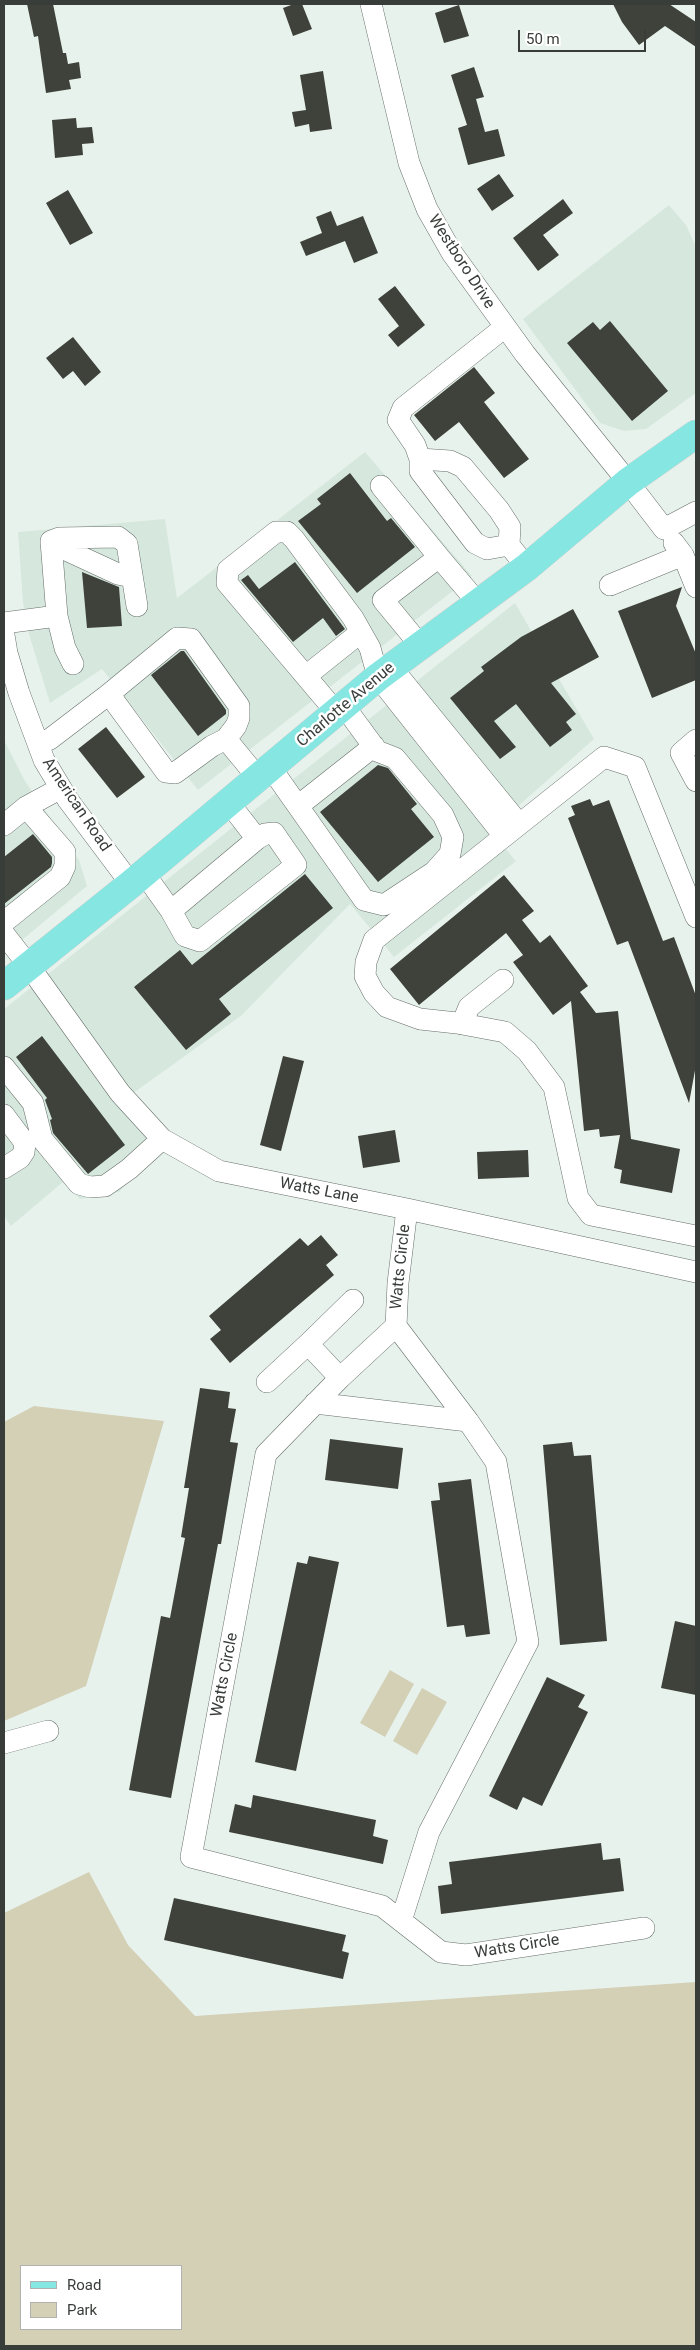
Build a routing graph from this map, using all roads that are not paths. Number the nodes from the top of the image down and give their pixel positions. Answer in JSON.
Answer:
{"nodes":[{"id":1,"x":371,"y":4,"type":"edge"},
{"id":2,"x":504,"y":327,"type":"junction"},
{"id":3,"x":696,"y":434,"type":"edge"},
{"id":4,"x":420,"y":459,"type":"junction"},
{"id":5,"x":628,"y":482,"type":"junction"},
{"id":6,"x":381,"y":486,"type":"dead end"},
{"id":7,"x":696,"y":512,"type":"edge"},
{"id":8,"x":664,"y":529,"type":"junction"},
{"id":9,"x":51,"y":543,"type":"junction"},
{"id":10,"x":509,"y":545,"type":"junction"},
{"id":11,"x":683,"y":555,"type":"junction"},
{"id":12,"x":439,"y":557,"type":"junction"},
{"id":13,"x":527,"y":567,"type":"junction"},
{"id":14,"x":132,"y":577,"type":"junction"},
{"id":15,"x":610,"y":585,"type":"dead end"},
{"id":16,"x":696,"y":587,"type":"edge"},
{"id":17,"x":478,"y":602,"type":"junction"},
{"id":18,"x":137,"y":606,"type":"dead end"},
{"id":19,"x":57,"y":616,"type":"junction"},
{"id":20,"x":4,"y":623,"type":"edge"},
{"id":21,"x":361,"y":632,"type":"junction"},
{"id":22,"x":4,"y":635,"type":"edge"},
{"id":23,"x":420,"y":645,"type":"junction"},
{"id":24,"x":74,"y":664,"type":"dead end"},
{"id":25,"x":384,"y":672,"type":"junction"},
{"id":26,"x":306,"y":676,"type":"junction"},
{"id":27,"x":109,"y":694,"type":"junction"},
{"id":28,"x":340,"y":709,"type":"junction"},
{"id":29,"x":226,"y":739,"type":"junction"},
{"id":30,"x":696,"y":740,"type":"edge"},
{"id":31,"x":38,"y":744,"type":"junction"},
{"id":32,"x":374,"y":746,"type":"junction"},
{"id":33,"x":265,"y":773,"type":"junction"},
{"id":34,"x":696,"y":781,"type":"edge"},
{"id":35,"x":61,"y":788,"type":"junction"},
{"id":36,"x":229,"y":803,"type":"junction"},
{"id":37,"x":298,"y":806,"type":"junction"},
{"id":38,"x":26,"y":807,"type":"junction"},
{"id":39,"x":4,"y":825,"type":"edge"},
{"id":40,"x":511,"y":830,"type":"junction"},
{"id":41,"x":257,"y":839,"type":"junction"},
{"id":42,"x":138,"y":879,"type":"junction"},
{"id":43,"x":171,"y":911,"type":"junction"},
{"id":44,"x":696,"y":917,"type":"edge"},
{"id":45,"x":4,"y":922,"type":"edge"},
{"id":46,"x":4,"y":934,"type":"edge"},
{"id":47,"x":29,"y":966,"type":"junction"},
{"id":48,"x":503,"y":980,"type":"dead end"},
{"id":49,"x":4,"y":986,"type":"edge"},
{"id":50,"x":462,"y":1024,"type":"junction"},
{"id":51,"x":4,"y":1067,"type":"edge"},
{"id":52,"x":4,"y":1115,"type":"edge"},
{"id":53,"x":162,"y":1139,"type":"junction"},
{"id":54,"x":4,"y":1168,"type":"edge"},
{"id":55,"x":407,"y":1209,"type":"junction"},
{"id":56,"x":696,"y":1236,"type":"edge"},
{"id":57,"x":696,"y":1272,"type":"edge"},
{"id":58,"x":353,"y":1300,"type":"dead end"},
{"id":59,"x":396,"y":1326,"type":"junction"},
{"id":60,"x":308,"y":1344,"type":"junction"},
{"id":61,"x":340,"y":1378,"type":"junction"},
{"id":62,"x":267,"y":1382,"type":"dead end"},
{"id":63,"x":315,"y":1403,"type":"junction"},
{"id":64,"x":468,"y":1421,"type":"junction"},
{"id":65,"x":48,"y":1731,"type":"dead end"},
{"id":66,"x":4,"y":1742,"type":"edge"},
{"id":67,"x":401,"y":1921,"type":"junction"},
{"id":68,"x":644,"y":1928,"type":"dead end"}],
"edges":[{"from":1,"to":2,"type":"street","name":"Westboro Drive"},
{"from":2,"to":4,"type":"street"},
{"from":2,"to":5,"type":"street","name":"Westboro Drive"},
{"from":3,"to":5,"type":"main road","name":"Charlotte Avenue"},
{"from":4,"to":10,"type":"street"},
{"from":4,"to":10,"type":"street"},
{"from":5,"to":8,"type":"street","name":"Westboro Drive"},
{"from":5,"to":13,"type":"main road","name":"Charlotte Avenue"},
{"from":6,"to":12,"type":"street"},
{"from":7,"to":8,"type":"street"},
{"from":8,"to":11,"type":"street","name":"Westboro Drive"},
{"from":9,"to":14,"type":"street"},
{"from":9,"to":14,"type":"street"},
{"from":9,"to":19,"type":"street"},
{"from":10,"to":13,"type":"street"},
{"from":11,"to":15,"type":"street"},
{"from":11,"to":16,"type":"street","name":"Westboro Drive"},
{"from":12,"to":17,"type":"street"},
{"from":12,"to":23,"type":"street"},
{"from":13,"to":17,"type":"main road","name":"Charlotte Avenue"},
{"from":14,"to":18,"type":"street"},
{"from":17,"to":23,"type":"main road","name":"Charlotte Avenue"},
{"from":19,"to":20,"type":"street"},
{"from":19,"to":24,"type":"street"},
{"from":21,"to":25,"type":"street"},
{"from":21,"to":26,"type":"street"},
{"from":21,"to":26,"type":"street"},
{"from":22,"to":31,"type":"street","name":"American Road"},
{"from":23,"to":25,"type":"main road","name":"Charlotte Avenue"},
{"from":25,"to":28,"type":"main road","name":"Charlotte Avenue"},
{"from":25,"to":40,"type":"street"},
{"from":26,"to":28,"type":"street"},
{"from":27,"to":29,"type":"street"},
{"from":27,"to":29,"type":"street"},
{"from":27,"to":31,"type":"street"},
{"from":28,"to":32,"type":"street"},
{"from":28,"to":33,"type":"main road","name":"Charlotte Avenue"},
{"from":29,"to":33,"type":"street"},
{"from":30,"to":34,"type":"street"},
{"from":31,"to":35,"type":"street","name":"American Road"},
{"from":32,"to":37,"type":"street"},
{"from":32,"to":37,"type":"street"},
{"from":33,"to":36,"type":"main road","name":"Charlotte Avenue"},
{"from":33,"to":37,"type":"street"},
{"from":35,"to":38,"type":"street"},
{"from":35,"to":42,"type":"street","name":"American Road"},
{"from":36,"to":41,"type":"street"},
{"from":36,"to":42,"type":"main road","name":"Charlotte Avenue"},
{"from":38,"to":39,"type":"street"},
{"from":38,"to":45,"type":"street"},
{"from":40,"to":44,"type":"street"},
{"from":40,"to":50,"type":"street"},
{"from":41,"to":43,"type":"street"},
{"from":41,"to":43,"type":"street","name":"American Road"},
{"from":42,"to":43,"type":"street","name":"American Road"},
{"from":42,"to":47,"type":"main road","name":"Charlotte Avenue"},
{"from":46,"to":47,"type":"street","name":"Watts Lane"},
{"from":47,"to":49,"type":"main road","name":"Charlotte Avenue"},
{"from":47,"to":53,"type":"street","name":"Watts Lane"},
{"from":48,"to":50,"type":"street"},
{"from":50,"to":56,"type":"street"},
{"from":51,"to":53,"type":"street"},
{"from":52,"to":54,"type":"street"},
{"from":53,"to":55,"type":"street","name":"Watts Lane"},
{"from":55,"to":57,"type":"street","name":"Watts Lane"},
{"from":55,"to":59,"type":"street","name":"Watts Circle"},
{"from":58,"to":60,"type":"street"},
{"from":59,"to":61,"type":"street","name":"Watts Circle"},
{"from":59,"to":64,"type":"street","name":"Watts Circle"},
{"from":60,"to":61,"type":"street"},
{"from":60,"to":62,"type":"street"},
{"from":61,"to":63,"type":"street","name":"Watts Circle"},
{"from":63,"to":64,"type":"street"},
{"from":63,"to":67,"type":"street","name":"Watts Circle"},
{"from":64,"to":67,"type":"street","name":"Watts Circle"},
{"from":65,"to":66,"type":"street"},
{"from":67,"to":68,"type":"street","name":"Watts Circle"}]}
